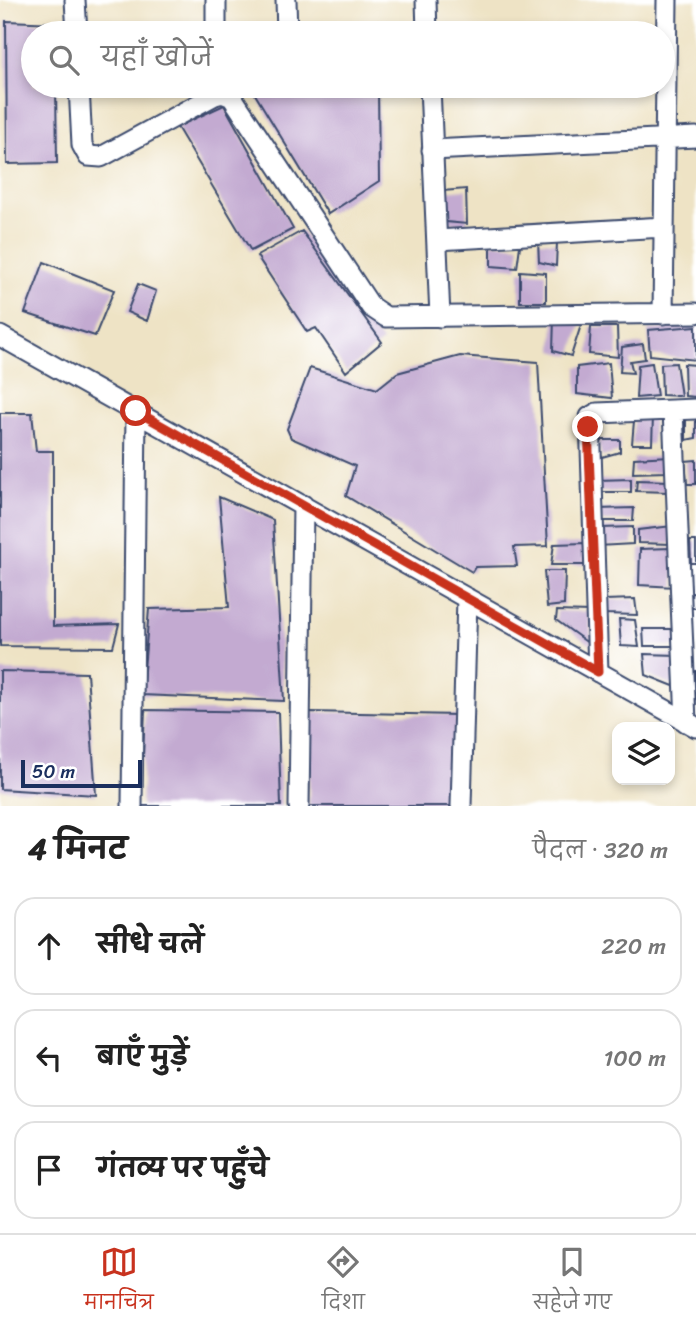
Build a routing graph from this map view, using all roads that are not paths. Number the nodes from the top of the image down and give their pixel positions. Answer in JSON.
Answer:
{"nodes":[{"id":1,"x":75,"y":0,"type":"edge"},
{"id":2,"x":216,"y":0,"type":"edge"},
{"id":3,"x":286,"y":0,"type":"edge"},
{"id":4,"x":426,"y":0,"type":"edge"},
{"id":5,"x":667,"y":0,"type":"edge"},
{"id":6,"x":76,"y":21,"type":"edge"},
{"id":7,"x":216,"y":21,"type":"edge"},
{"id":8,"x":287,"y":21,"type":"edge"},
{"id":9,"x":427,"y":21,"type":"edge"},
{"id":10,"x":666,"y":21,"type":"edge"},
{"id":11,"x":80,"y":98,"type":"edge"},
{"id":12,"x":209,"y":98,"type":"edge"},
{"id":13,"x":233,"y":98,"type":"edge"},
{"id":14,"x":430,"y":98,"type":"edge"},
{"id":15,"x":665,"y":98,"type":"edge"},
{"id":16,"x":696,"y":136,"type":"edge"},
{"id":17,"x":665,"y":138,"type":"junction"},
{"id":18,"x":432,"y":150,"type":"junction"},
{"id":19,"x":664,"y":227,"type":"junction"},
{"id":20,"x":437,"y":240,"type":"junction"},
{"id":21,"x":696,"y":313,"type":"edge"},
{"id":22,"x":663,"y":314,"type":"junction"},
{"id":23,"x":440,"y":317,"type":"junction"},
{"id":24,"x":0,"y":336,"type":"edge"},
{"id":25,"x":696,"y":409,"type":"edge"},
{"id":26,"x":673,"y":410,"type":"junction"},
{"id":27,"x":136,"y":411,"type":"junction"},
{"id":28,"x":303,"y":505,"type":"junction"},
{"id":29,"x":467,"y":598,"type":"junction"},
{"id":30,"x":598,"y":672,"type":"junction"},
{"id":31,"x":691,"y":725,"type":"edge"},
{"id":32,"x":132,"y":806,"type":"edge"},
{"id":33,"x":299,"y":806,"type":"edge"},
{"id":34,"x":461,"y":806,"type":"edge"}],
"edges":[{"from":1,"to":6,"type":"street"},
{"from":2,"to":7,"type":"street"},
{"from":3,"to":8,"type":"street"},
{"from":4,"to":9,"type":"street"},
{"from":5,"to":10,"type":"street"},
{"from":11,"to":12,"type":"street"},
{"from":13,"to":23,"type":"street"},
{"from":14,"to":18,"type":"street"},
{"from":15,"to":17,"type":"street"},
{"from":16,"to":17,"type":"street"},
{"from":17,"to":18,"type":"street"},
{"from":17,"to":19,"type":"street"},
{"from":18,"to":20,"type":"street"},
{"from":19,"to":20,"type":"street"},
{"from":19,"to":22,"type":"street"},
{"from":20,"to":23,"type":"street"},
{"from":21,"to":22,"type":"street"},
{"from":22,"to":23,"type":"street"},
{"from":24,"to":27,"type":"street"},
{"from":25,"to":26,"type":"street"},
{"from":26,"to":30,"type":"street"},
{"from":26,"to":31,"type":"street"},
{"from":27,"to":28,"type":"street"},
{"from":27,"to":32,"type":"street"},
{"from":28,"to":29,"type":"street"},
{"from":28,"to":33,"type":"street"},
{"from":29,"to":30,"type":"street"},
{"from":29,"to":34,"type":"street"},
{"from":30,"to":31,"type":"street"}]}
